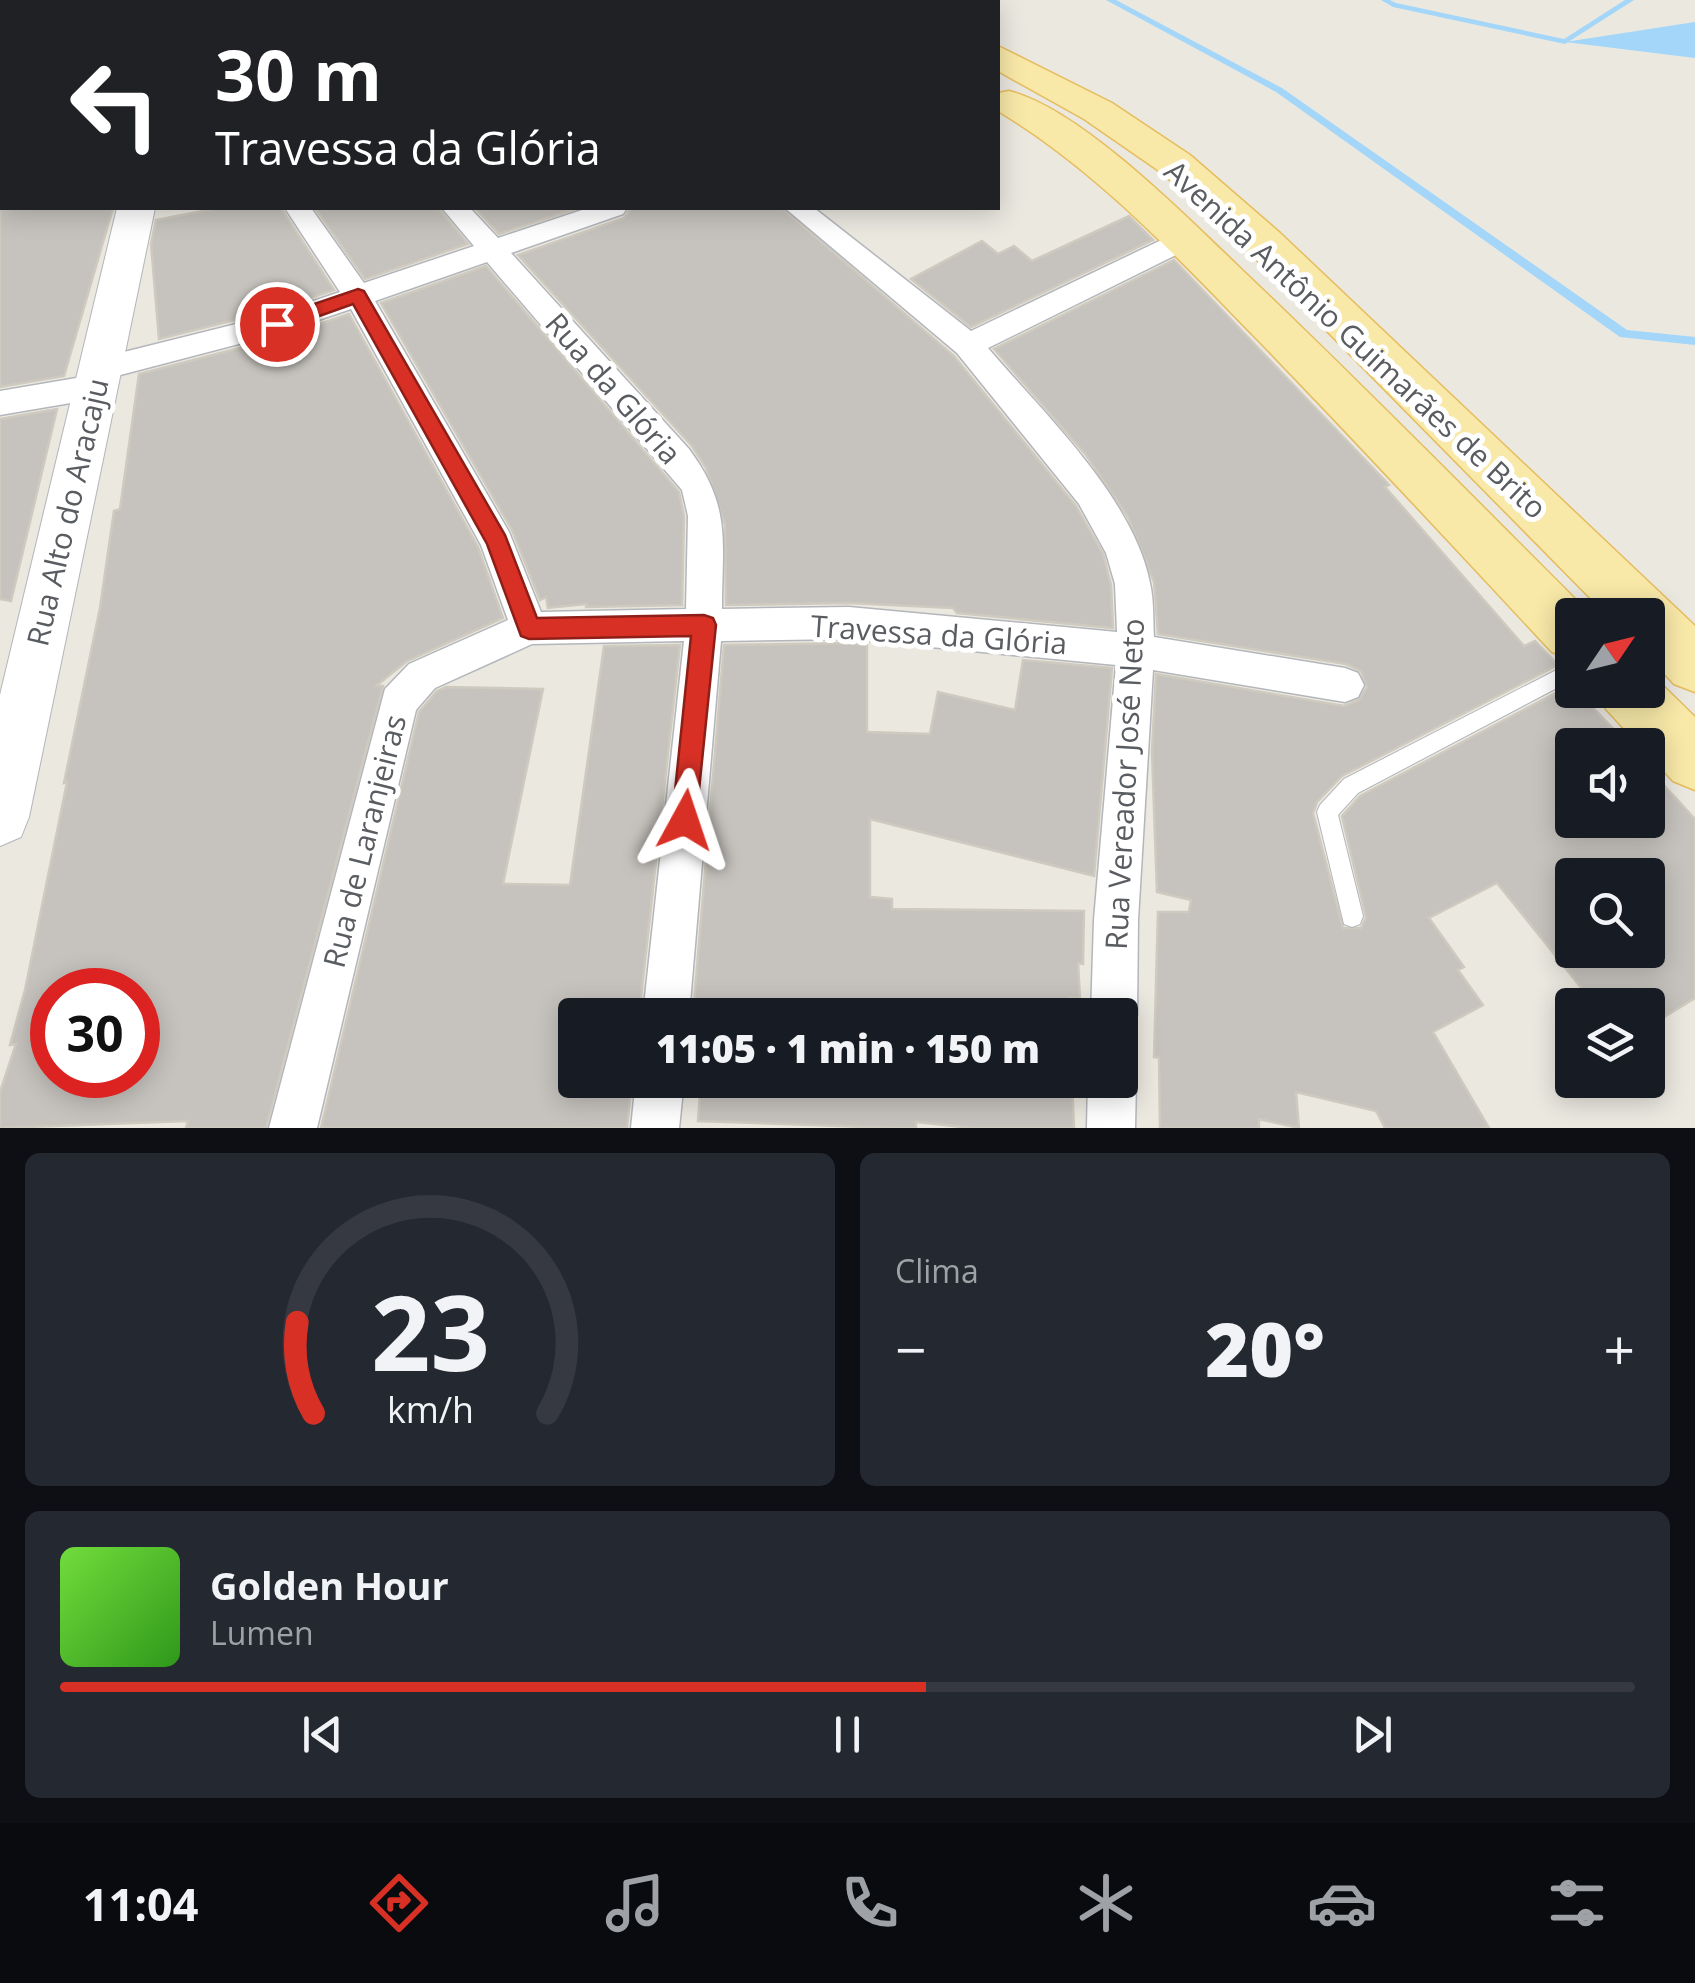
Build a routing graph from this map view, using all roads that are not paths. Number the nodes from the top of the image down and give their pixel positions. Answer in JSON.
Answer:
{"nodes":[{"id":1,"x":1000,"y":58,"type":"edge"},
{"id":2,"x":1000,"y":97,"type":"edge"},
{"id":3,"x":136,"y":210,"type":"edge"},
{"id":4,"x":299,"y":210,"type":"edge"},
{"id":5,"x":457,"y":210,"type":"edge"},
{"id":6,"x":608,"y":210,"type":"edge"},
{"id":7,"x":800,"y":210,"type":"edge"},
{"id":8,"x":1184,"y":240,"type":"junction"},
{"id":9,"x":492,"y":250,"type":"junction"},
{"id":10,"x":358,"y":296,"type":"junction"},
{"id":11,"x":968,"y":345,"type":"junction"},
{"id":12,"x":96,"y":378,"type":"junction"},
{"id":13,"x":0,"y":402,"type":"edge"},
{"id":14,"x":1627,"y":598,"type":"edge"},
{"id":15,"x":1555,"y":617,"type":"edge"},
{"id":16,"x":704,"y":625,"type":"junction"},
{"id":17,"x":529,"y":628,"type":"junction"},
{"id":18,"x":1665,"y":636,"type":"edge"},
{"id":19,"x":1136,"y":651,"type":"junction"},
{"id":20,"x":1695,"y":665,"type":"edge"},
{"id":21,"x":1555,"y":680,"type":"edge"},
{"id":22,"x":1345,"y":685,"type":"dead end"},
{"id":23,"x":1644,"y":708,"type":"edge"},
{"id":24,"x":1695,"y":760,"type":"edge"},
{"id":25,"x":0,"y":816,"type":"edge"},
{"id":26,"x":1352,"y":916,"type":"dead end"},
{"id":27,"x":668,"y":998,"type":"edge"},
{"id":28,"x":1114,"y":998,"type":"edge"},
{"id":29,"x":658,"y":1098,"type":"edge"},
{"id":30,"x":1112,"y":1098,"type":"edge"},
{"id":31,"x":294,"y":1128,"type":"edge"},
{"id":32,"x":655,"y":1128,"type":"edge"},
{"id":33,"x":1111,"y":1128,"type":"edge"}],
"edges":[{"from":1,"to":14,"type":"main road","name":"Avenida Antônio Guimarães de Brito"},
{"from":2,"to":8,"type":"main road","name":"Avenida Antônio Guimarães de Brito"},
{"from":3,"to":12,"type":"street","name":"Rua Alto do Aracaju"},
{"from":4,"to":10,"type":"street"},
{"from":5,"to":9,"type":"street","name":"Rua da Glória"},
{"from":6,"to":9,"type":"street"},
{"from":7,"to":11,"type":"street","name":"Rua Vereador José Neto"},
{"from":8,"to":11,"type":"street"},
{"from":8,"to":15,"type":"main road","name":"Avenida Antônio Guimarães de Brito"},
{"from":9,"to":10,"type":"street"},
{"from":9,"to":16,"type":"street","name":"Rua da Glória"},
{"from":10,"to":12,"type":"street"},
{"from":10,"to":17,"type":"street"},
{"from":11,"to":19,"type":"street","name":"Rua Vereador José Neto"},
{"from":12,"to":13,"type":"street"},
{"from":12,"to":25,"type":"street","name":"Rua Alto do Aracaju"},
{"from":16,"to":17,"type":"street","name":"Travessa da Glória"},
{"from":16,"to":19,"type":"street","name":"Travessa da Glória"},
{"from":16,"to":27,"type":"street","name":"Rua da Glória"},
{"from":17,"to":31,"type":"street","name":"Rua de Laranjeiras"},
{"from":18,"to":20,"type":"main road","name":"Avenida Antônio Guimarães de Brito"},
{"from":19,"to":22,"type":"street","name":"Travessa da Glória"},
{"from":19,"to":28,"type":"street","name":"Rua Vereador José Neto"},
{"from":21,"to":26,"type":"lane"},
{"from":23,"to":24,"type":"main road"},
{"from":29,"to":32,"type":"street"},
{"from":30,"to":33,"type":"street"}]}
